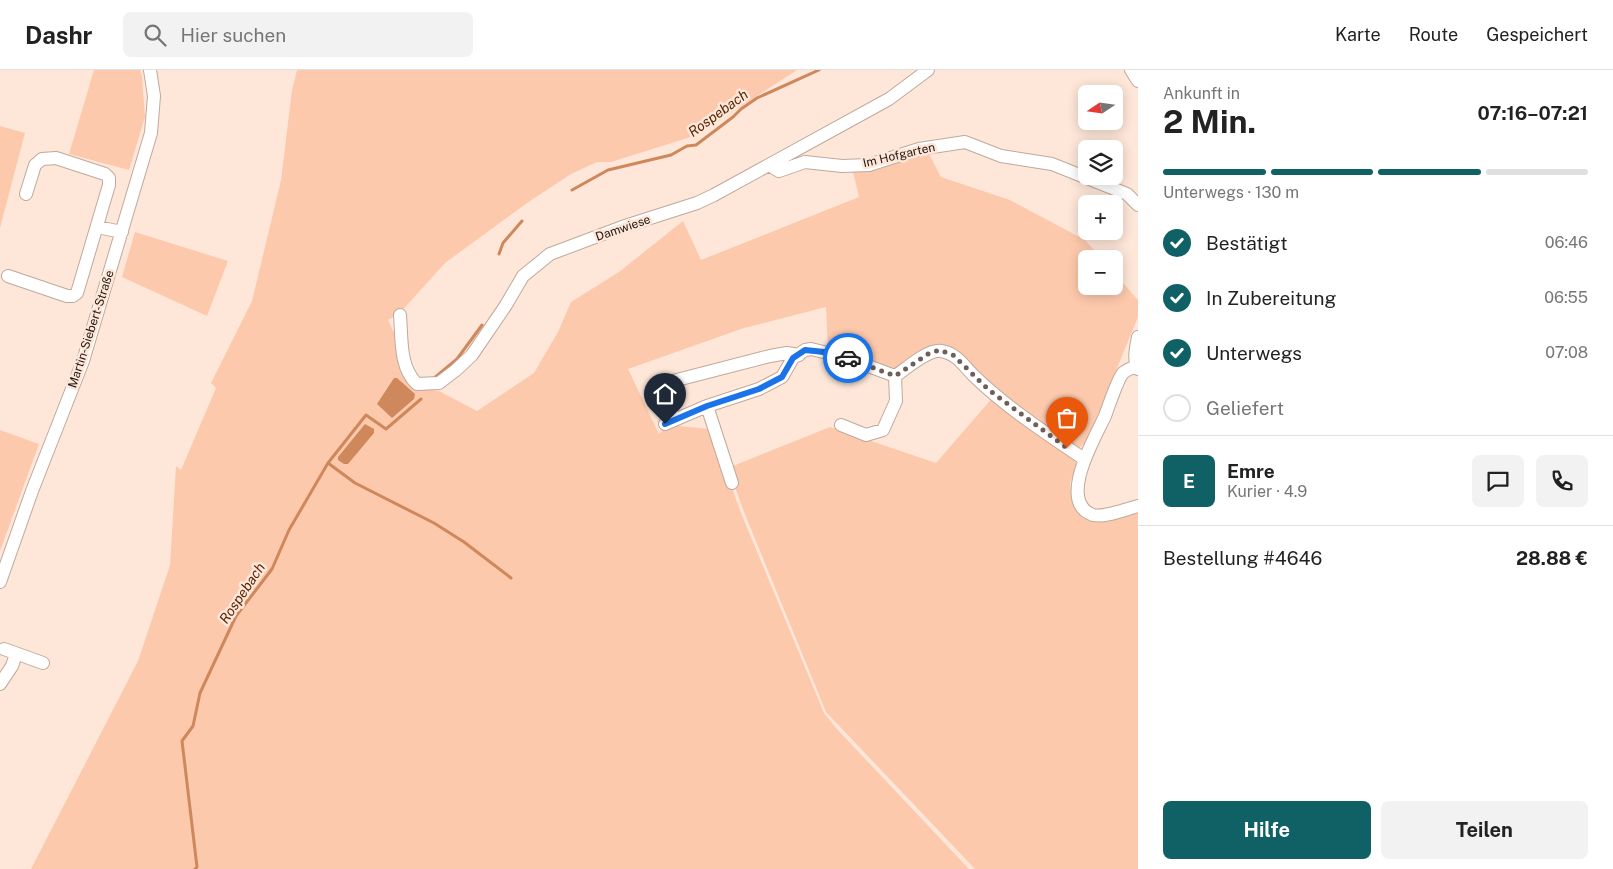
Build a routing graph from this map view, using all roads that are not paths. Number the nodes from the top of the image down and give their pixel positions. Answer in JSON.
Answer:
{"nodes":[{"id":1,"x":150,"y":70,"type":"edge"},
{"id":2,"x":928,"y":70,"type":"edge"},
{"id":3,"x":1131,"y":70,"type":"edge"},
{"id":4,"x":1138,"y":81,"type":"edge"},
{"id":5,"x":769,"y":165,"type":"junction"},
{"id":6,"x":26,"y":194,"type":"dead end"},
{"id":7,"x":1138,"y":204,"type":"edge"},
{"id":8,"x":97,"y":226,"type":"junction"},
{"id":9,"x":122,"y":232,"type":"junction"},
{"id":10,"x":8,"y":276,"type":"dead end"},
{"id":11,"x":400,"y":315,"type":"dead end"},
{"id":12,"x":1138,"y":337,"type":"edge"},
{"id":13,"x":799,"y":354,"type":"junction"},
{"id":14,"x":1137,"y":368,"type":"edge"},
{"id":15,"x":895,"y":376,"type":"junction"},
{"id":16,"x":707,"y":406,"type":"junction"},
{"id":17,"x":842,"y":425,"type":"dead end"},
{"id":18,"x":1084,"y":459,"type":"junction"},
{"id":19,"x":732,"y":483,"type":"dead end"},
{"id":20,"x":1138,"y":506,"type":"edge"},
{"id":21,"x":0,"y":582,"type":"edge"},
{"id":22,"x":4,"y":648,"type":"dead end"},
{"id":23,"x":16,"y":654,"type":"junction"},
{"id":24,"x":43,"y":664,"type":"dead end"},
{"id":25,"x":0,"y":684,"type":"edge"}],
"edges":[{"from":1,"to":9,"type":"street","name":"Martin-Siebert-Straße"},
{"from":2,"to":5,"type":"street","name":"Damwiese"},
{"from":3,"to":4,"type":"street"},
{"from":5,"to":7,"type":"street","name":"Im Hofgarten"},
{"from":5,"to":11,"type":"street","name":"Damwiese"},
{"from":6,"to":8,"type":"street"},
{"from":8,"to":9,"type":"street"},
{"from":8,"to":10,"type":"street"},
{"from":9,"to":21,"type":"street","name":"Martin-Siebert-Straße"},
{"from":12,"to":14,"type":"street"},
{"from":13,"to":15,"type":"street"},
{"from":13,"to":16,"type":"street"},
{"from":13,"to":16,"type":"street"},
{"from":14,"to":18,"type":"street"},
{"from":15,"to":17,"type":"street"},
{"from":15,"to":18,"type":"street"},
{"from":16,"to":19,"type":"street"},
{"from":18,"to":20,"type":"street"},
{"from":22,"to":23,"type":"street"},
{"from":23,"to":24,"type":"street"},
{"from":23,"to":25,"type":"street"}]}
